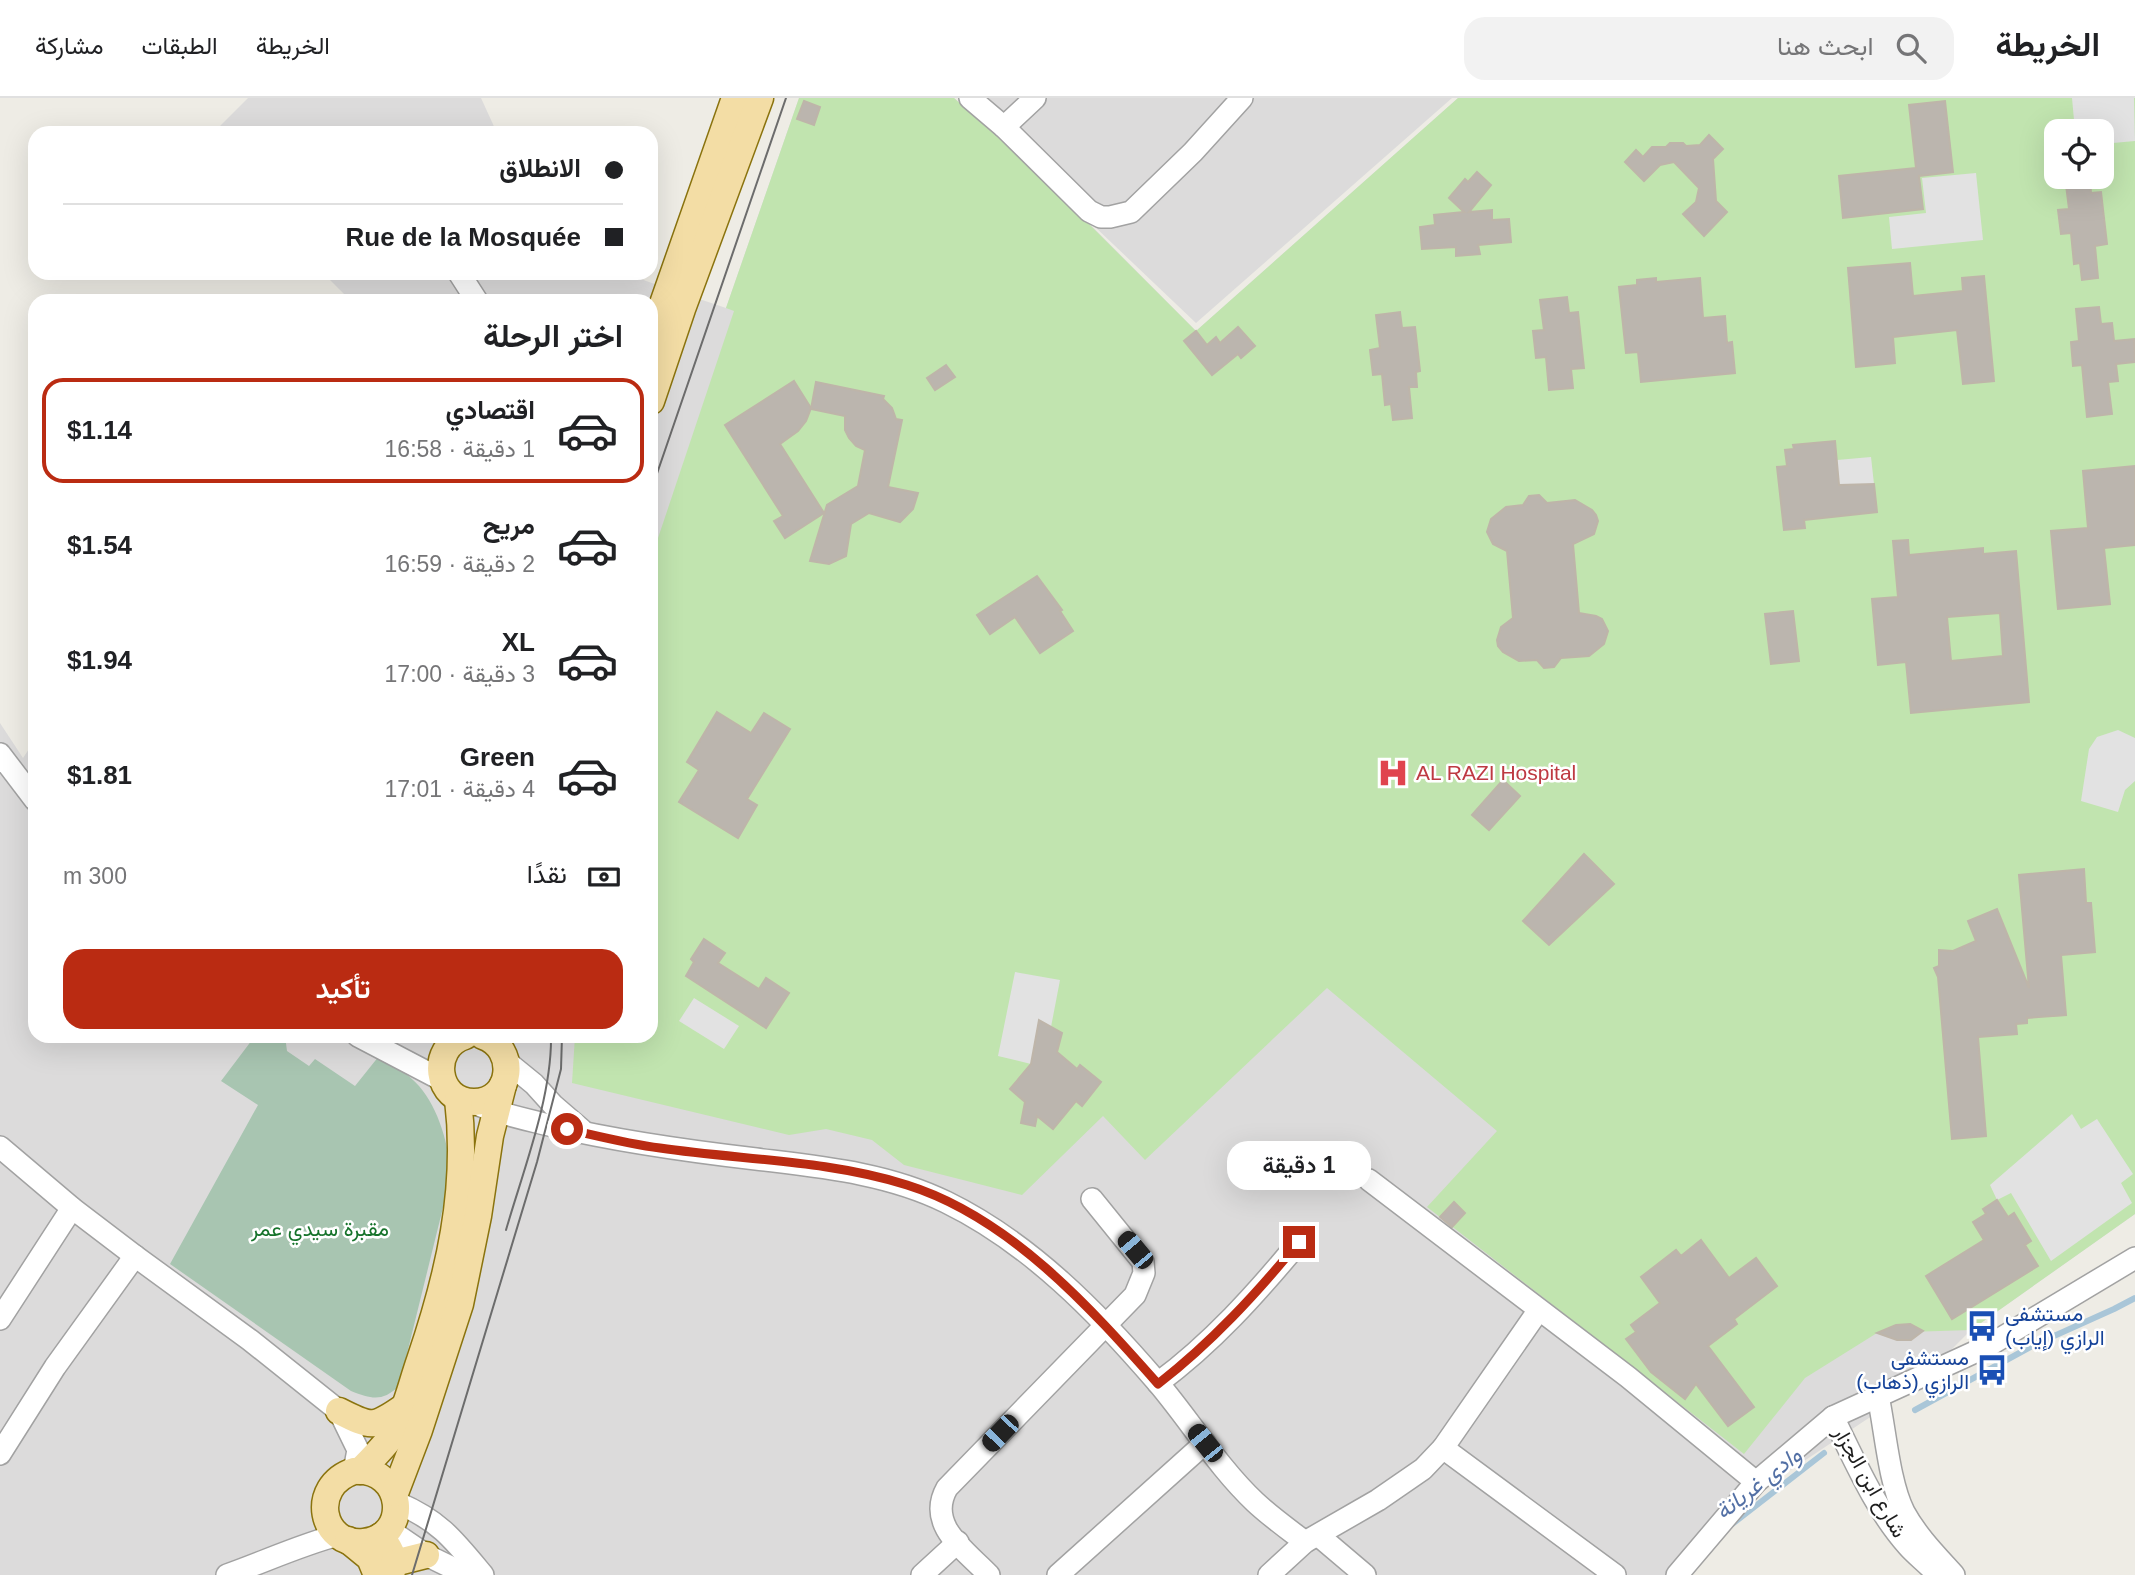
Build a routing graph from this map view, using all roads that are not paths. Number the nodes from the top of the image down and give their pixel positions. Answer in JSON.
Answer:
{"nodes":[{"id":1,"x":760,"y":98,"type":"edge"},
{"id":2,"x":970,"y":98,"type":"edge"},
{"id":3,"x":1035,"y":98,"type":"edge"},
{"id":4,"x":1242,"y":98,"type":"edge"},
{"id":5,"x":727,"y":105,"type":"edge"},
{"id":6,"x":1004,"y":127,"type":"junction"},
{"id":7,"x":658,"y":317,"type":"edge"},
{"id":8,"x":658,"y":380,"type":"edge"},
{"id":9,"x":0,"y":754,"type":"edge"},
{"id":10,"x":28,"y":791,"type":"edge"},
{"id":11,"x":372,"y":1043,"type":"edge"},
{"id":12,"x":452,"y":1043,"type":"edge"},
{"id":13,"x":452,"y":1043,"type":"edge"},
{"id":14,"x":495,"y":1043,"type":"edge"},
{"id":15,"x":501,"y":1043,"type":"edge"},
{"id":16,"x":412,"y":1064,"type":"junction"},
{"id":17,"x":505,"y":1073,"type":"junction"},
{"id":18,"x":457,"y":1093,"type":"junction"},
{"id":19,"x":498,"y":1112,"type":"junction"},
{"id":20,"x":587,"y":1134,"type":"junction"},
{"id":21,"x":0,"y":1147,"type":"edge"},
{"id":22,"x":1369,"y":1180,"type":"dead end"},
{"id":23,"x":1092,"y":1199,"type":"dead end"},
{"id":24,"x":72,"y":1208,"type":"junction"},
{"id":25,"x":1299,"y":1242,"type":"dead end"},
{"id":26,"x":135,"y":1256,"type":"junction"},
{"id":27,"x":2135,"y":1258,"type":"edge"},
{"id":28,"x":1538,"y":1311,"type":"junction"},
{"id":29,"x":0,"y":1319,"type":"edge"},
{"id":30,"x":1104,"y":1324,"type":"junction"},
{"id":31,"x":1158,"y":1384,"type":"junction"},
{"id":32,"x":1878,"y":1396,"type":"junction"},
{"id":33,"x":404,"y":1407,"type":"junction"},
{"id":34,"x":339,"y":1411,"type":"junction"},
{"id":35,"x":1833,"y":1417,"type":"junction"},
{"id":36,"x":1205,"y":1443,"type":"junction"},
{"id":37,"x":1443,"y":1448,"type":"junction"},
{"id":38,"x":0,"y":1454,"type":"edge"},
{"id":39,"x":357,"y":1471,"type":"junction"},
{"id":40,"x":1756,"y":1482,"type":"junction"},
{"id":41,"x":396,"y":1498,"type":"junction"},
{"id":42,"x":324,"y":1510,"type":"junction"},
{"id":43,"x":384,"y":1532,"type":"junction"},
{"id":44,"x":343,"y":1537,"type":"junction"},
{"id":45,"x":1311,"y":1539,"type":"junction"},
{"id":46,"x":958,"y":1542,"type":"junction"},
{"id":47,"x":303,"y":1544,"type":"junction"},
{"id":48,"x":426,"y":1555,"type":"junction"},
{"id":49,"x":387,"y":1571,"type":"edge"},
{"id":50,"x":227,"y":1575,"type":"edge"},
{"id":51,"x":467,"y":1575,"type":"edge"},
{"id":52,"x":483,"y":1575,"type":"edge"},
{"id":53,"x":922,"y":1575,"type":"edge"},
{"id":54,"x":989,"y":1575,"type":"edge"},
{"id":55,"x":1058,"y":1575,"type":"edge"},
{"id":56,"x":1269,"y":1575,"type":"edge"},
{"id":57,"x":1365,"y":1575,"type":"edge"},
{"id":58,"x":1615,"y":1575,"type":"edge"},
{"id":59,"x":1677,"y":1575,"type":"edge"},
{"id":60,"x":1939,"y":1575,"type":"edge"},
{"id":61,"x":1954,"y":1575,"type":"edge"}],
"edges":[{"from":1,"to":8,"type":"main road"},
{"from":2,"to":6,"type":"street"},
{"from":3,"to":6,"type":"street"},
{"from":4,"to":6,"type":"street"},
{"from":5,"to":7,"type":"main road"},
{"from":9,"to":10,"type":"street"},
{"from":11,"to":16,"type":"street"},
{"from":12,"to":16,"type":"street"},
{"from":13,"to":18,"type":"main road"},
{"from":14,"to":17,"type":"main road"},
{"from":15,"to":17,"type":"main road"},
{"from":16,"to":18,"type":"street"},
{"from":17,"to":18,"type":"main road"},
{"from":17,"to":19,"type":"main road"},
{"from":17,"to":20,"type":"street"},
{"from":18,"to":19,"type":"street"},
{"from":18,"to":33,"type":"main road"},
{"from":19,"to":20,"type":"street"},
{"from":19,"to":41,"type":"main road"},
{"from":20,"to":30,"type":"street"},
{"from":21,"to":24,"type":"street"},
{"from":22,"to":28,"type":"street"},
{"from":23,"to":30,"type":"street"},
{"from":24,"to":26,"type":"street"},
{"from":24,"to":29,"type":"street"},
{"from":25,"to":31,"type":"street"},
{"from":26,"to":34,"type":"street"},
{"from":26,"to":38,"type":"street"},
{"from":27,"to":32,"type":"street"},
{"from":28,"to":37,"type":"street"},
{"from":28,"to":40,"type":"street"},
{"from":30,"to":31,"type":"street"},
{"from":30,"to":46,"type":"street"},
{"from":31,"to":36,"type":"street"},
{"from":32,"to":35,"type":"street"},
{"from":32,"to":61,"type":"street","name":"شارع ابن الجزار"},
{"from":33,"to":34,"type":"main road"},
{"from":33,"to":39,"type":"main road"},
{"from":34,"to":39,"type":"street"},
{"from":35,"to":40,"type":"street"},
{"from":35,"to":60,"type":"street","name":"شارع ابن الجزار"},
{"from":36,"to":45,"type":"street"},
{"from":36,"to":55,"type":"street"},
{"from":37,"to":45,"type":"street"},
{"from":37,"to":58,"type":"street"},
{"from":39,"to":41,"type":"main road"},
{"from":39,"to":42,"type":"main road"},
{"from":40,"to":59,"type":"street"},
{"from":41,"to":43,"type":"main road"},
{"from":41,"to":52,"type":"street"},
{"from":42,"to":44,"type":"main road"},
{"from":42,"to":47,"type":"street"},
{"from":43,"to":44,"type":"main road"},
{"from":43,"to":48,"type":"street"},
{"from":43,"to":49,"type":"main road"},
{"from":44,"to":47,"type":"street"},
{"from":44,"to":49,"type":"main road"},
{"from":45,"to":56,"type":"street"},
{"from":45,"to":57,"type":"street"},
{"from":46,"to":53,"type":"street"},
{"from":46,"to":54,"type":"street"},
{"from":47,"to":50,"type":"street"},
{"from":48,"to":49,"type":"main road"},
{"from":48,"to":51,"type":"street"}]}
